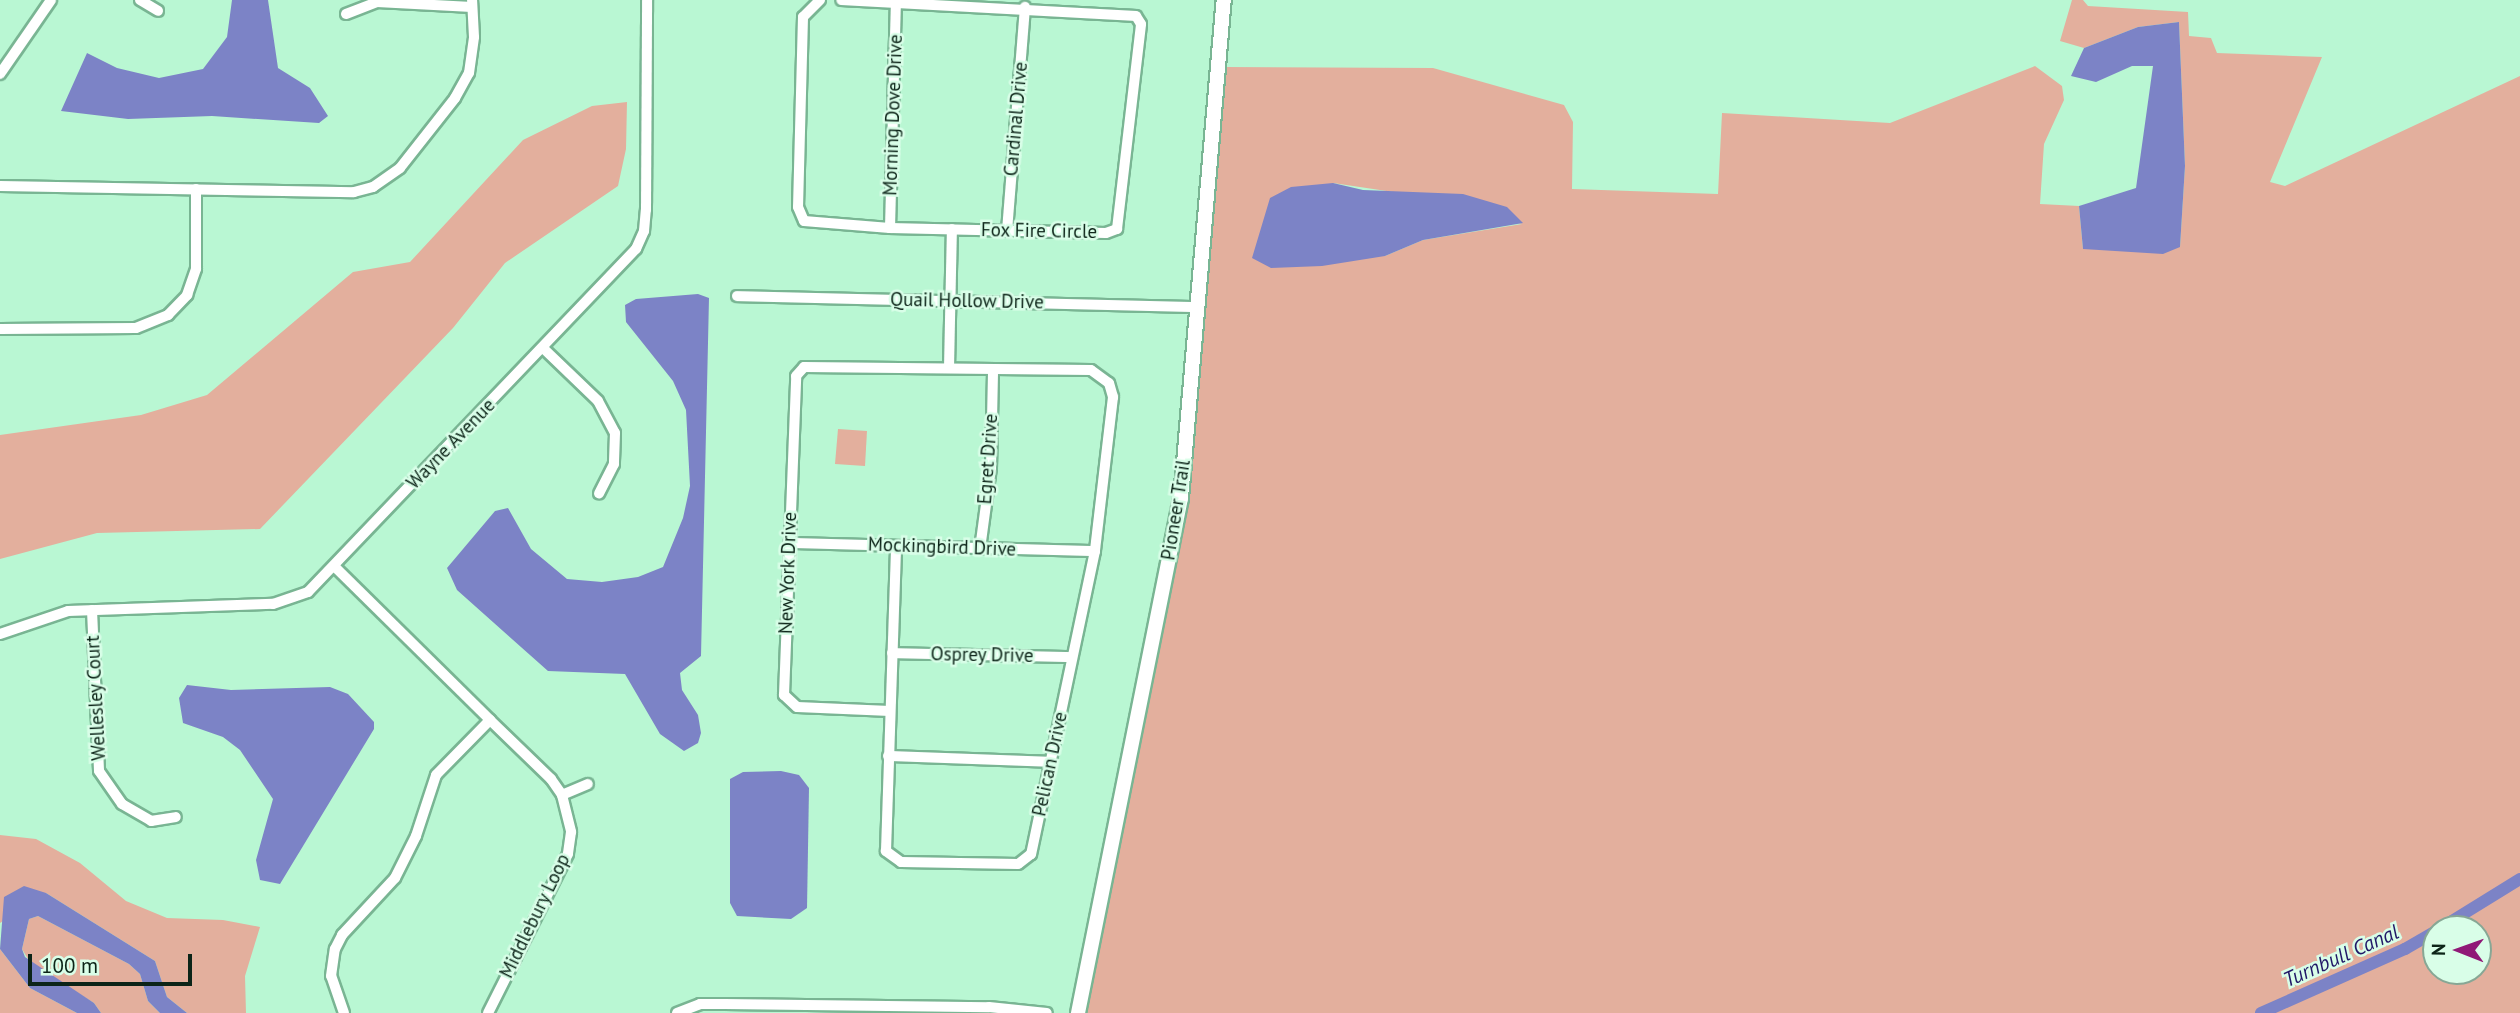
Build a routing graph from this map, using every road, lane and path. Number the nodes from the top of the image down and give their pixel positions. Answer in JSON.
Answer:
{"nodes":[{"id":1,"x":51,"y":0,"type":"edge"},
{"id":2,"x":140,"y":0,"type":"edge"},
{"id":3,"x":647,"y":0,"type":"edge"},
{"id":4,"x":820,"y":0,"type":"edge"},
{"id":5,"x":841,"y":0,"type":"edge"},
{"id":6,"x":1224,"y":0,"type":"edge"},
{"id":7,"x":472,"y":3,"type":"edge"},
{"id":8,"x":896,"y":3,"type":"junction"},
{"id":9,"x":1025,"y":7,"type":"junction"},
{"id":10,"x":158,"y":11,"type":"dead end"},
{"id":11,"x":346,"y":14,"type":"dead end"},
{"id":12,"x":0,"y":74,"type":"edge"},
{"id":13,"x":0,"y":186,"type":"edge"},
{"id":14,"x":196,"y":189,"type":"junction"},
{"id":15,"x":890,"y":228,"type":"junction"},
{"id":16,"x":952,"y":229,"type":"junction"},
{"id":17,"x":1007,"y":231,"type":"junction"},
{"id":18,"x":737,"y":296,"type":"dead end"},
{"id":19,"x":950,"y":300,"type":"junction"},
{"id":20,"x":1197,"y":307,"type":"junction"},
{"id":21,"x":0,"y":329,"type":"edge"},
{"id":22,"x":543,"y":348,"type":"junction"},
{"id":23,"x":949,"y":368,"type":"junction"},
{"id":24,"x":993,"y":369,"type":"junction"},
{"id":25,"x":793,"y":439,"type":"joint"},
{"id":26,"x":599,"y":493,"type":"dead end"},
{"id":27,"x":789,"y":543,"type":"junction"},
{"id":28,"x":896,"y":546,"type":"junction"},
{"id":29,"x":981,"y":549,"type":"junction"},
{"id":30,"x":1095,"y":551,"type":"junction"},
{"id":31,"x":334,"y":566,"type":"junction"},
{"id":32,"x":92,"y":610,"type":"junction"},
{"id":33,"x":0,"y":634,"type":"edge"},
{"id":34,"x":892,"y":653,"type":"junction"},
{"id":35,"x":1072,"y":657,"type":"junction"},
{"id":36,"x":890,"y":712,"type":"junction"},
{"id":37,"x":490,"y":720,"type":"junction"},
{"id":38,"x":888,"y":755,"type":"junction"},
{"id":39,"x":1050,"y":762,"type":"junction"},
{"id":40,"x":588,"y":784,"type":"dead end"},
{"id":41,"x":562,"y":795,"type":"junction"},
{"id":42,"x":176,"y":817,"type":"dead end"},
{"id":43,"x":989,"y":1010,"type":"edge"},
{"id":44,"x":344,"y":1013,"type":"edge"},
{"id":45,"x":488,"y":1013,"type":"edge"},
{"id":46,"x":677,"y":1013,"type":"edge"},
{"id":47,"x":1047,"y":1013,"type":"edge"},
{"id":48,"x":1078,"y":1013,"type":"edge"}],
"edges":[{"from":1,"to":12,"type":"street"},
{"from":2,"to":10,"type":"street"},
{"from":3,"to":22,"type":"street","name":"Wayne Avenue"},
{"from":4,"to":15,"type":"street","name":"Fox Fire Circle"},
{"from":5,"to":8,"type":"street","name":"Fox Fire Circle"},
{"from":6,"to":20,"type":"street","name":"Pioneer Trail"},
{"from":7,"to":11,"type":"street"},
{"from":7,"to":14,"type":"street"},
{"from":8,"to":9,"type":"street","name":"Fox Fire Circle"},
{"from":8,"to":15,"type":"street","name":"Morning Dove Drive"},
{"from":9,"to":17,"type":"street","name":"Cardinal Drive"},
{"from":9,"to":17,"type":"street","name":"Fox Fire Circle"},
{"from":13,"to":14,"type":"street"},
{"from":14,"to":21,"type":"street"},
{"from":15,"to":16,"type":"street","name":"Fox Fire Circle"},
{"from":16,"to":17,"type":"street","name":"Fox Fire Circle"},
{"from":16,"to":19,"type":"street"},
{"from":18,"to":19,"type":"street","name":"Quail Hollow Drive"},
{"from":19,"to":20,"type":"street","name":"Quail Hollow Drive"},
{"from":19,"to":23,"type":"street"},
{"from":20,"to":48,"type":"street","name":"Pioneer Trail"},
{"from":22,"to":26,"type":"street"},
{"from":22,"to":31,"type":"street","name":"Wayne Avenue"},
{"from":23,"to":24,"type":"street","name":"Pelican Drive"},
{"from":23,"to":25,"type":"street","name":"Pelican Drive"},
{"from":24,"to":29,"type":"street","name":"Egret Drive"},
{"from":24,"to":30,"type":"street","name":"Pelican Drive"},
{"from":25,"to":27,"type":"street","name":"New York Drive"},
{"from":27,"to":28,"type":"street","name":"Mockingbird Drive"},
{"from":27,"to":36,"type":"street","name":"New York Drive"},
{"from":28,"to":29,"type":"street","name":"Mockingbird Drive"},
{"from":28,"to":34,"type":"street","name":"Pelican Drive"},
{"from":29,"to":30,"type":"street","name":"Mockingbird Drive"},
{"from":30,"to":35,"type":"street","name":"Pelican Drive"},
{"from":31,"to":32,"type":"street","name":"Wayne Avenue"},
{"from":31,"to":37,"type":"street"},
{"from":32,"to":33,"type":"street","name":"Wayne Avenue"},
{"from":32,"to":42,"type":"street","name":"Wellesley Court"},
{"from":34,"to":35,"type":"street","name":"Osprey Drive"},
{"from":34,"to":36,"type":"street","name":"Pelican Drive"},
{"from":35,"to":39,"type":"street","name":"Pelican Drive"},
{"from":36,"to":38,"type":"street","name":"Pelican Drive"},
{"from":37,"to":41,"type":"street"},
{"from":37,"to":44,"type":"street"},
{"from":38,"to":39,"type":"street"},
{"from":38,"to":39,"type":"street","name":"Pelican Drive"},
{"from":40,"to":41,"type":"street"},
{"from":41,"to":45,"type":"street","name":"Middlebury Loop"},
{"from":43,"to":46,"type":"street"},
{"from":43,"to":47,"type":"street"}]}
